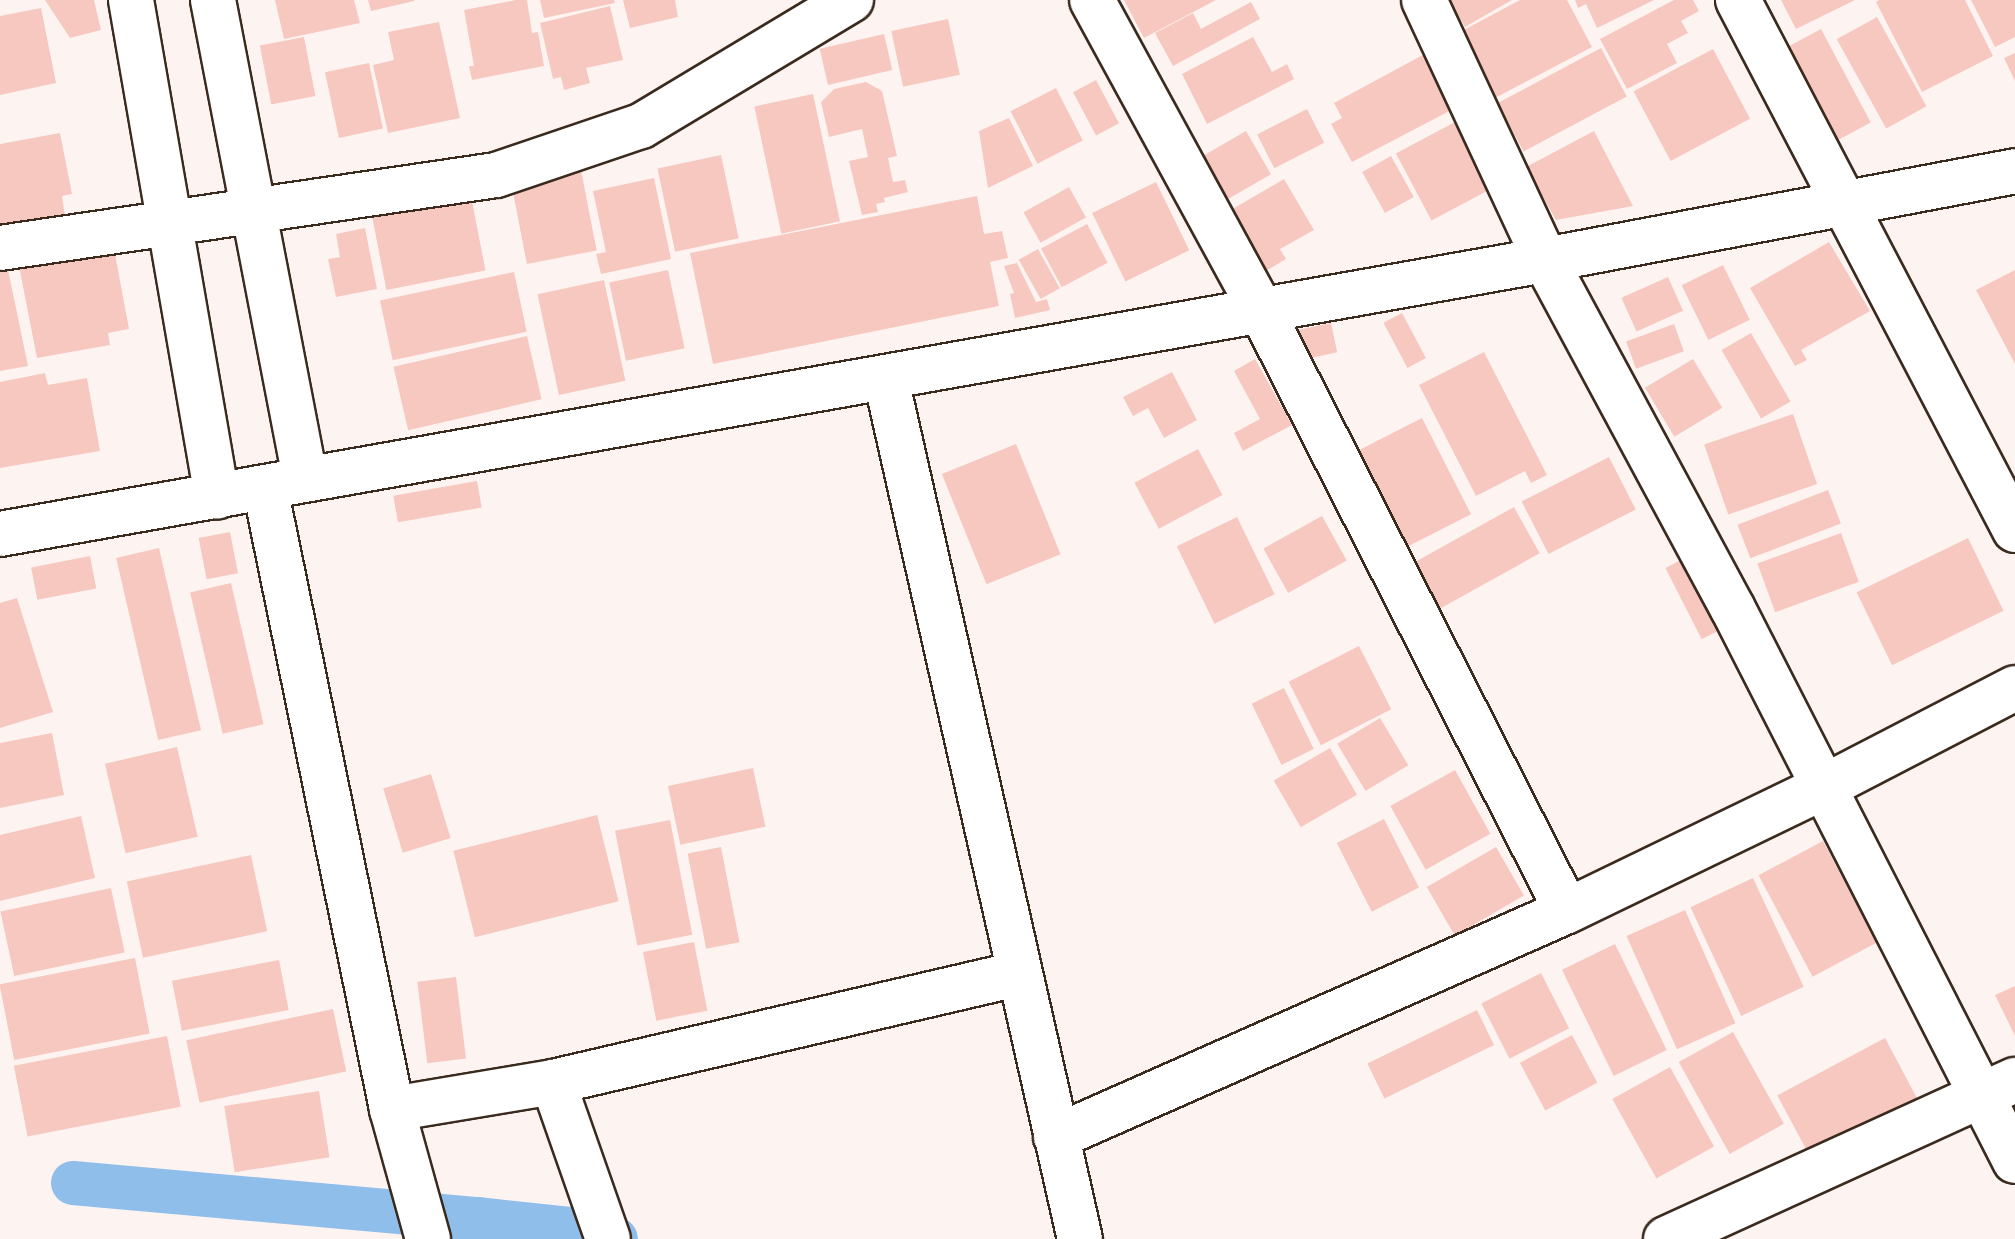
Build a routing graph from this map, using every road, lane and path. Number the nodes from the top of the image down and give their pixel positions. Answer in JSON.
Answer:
{"nodes":[{"id":1,"x":131,"y":0,"type":"edge"},
{"id":2,"x":213,"y":0,"type":"edge"},
{"id":3,"x":851,"y":0,"type":"edge"},
{"id":4,"x":1092,"y":0,"type":"edge"},
{"id":5,"x":1424,"y":0,"type":"edge"},
{"id":6,"x":1738,"y":0,"type":"edge"},
{"id":7,"x":2015,"y":171,"type":"edge"},
{"id":8,"x":1845,"y":201,"type":"junction"},
{"id":9,"x":253,"y":210,"type":"junction"},
{"id":10,"x":170,"y":222,"type":"junction"},
{"id":11,"x":0,"y":248,"type":"edge"},
{"id":12,"x":1545,"y":260,"type":"junction"},
{"id":13,"x":1261,"y":310,"type":"junction"},
{"id":14,"x":886,"y":379,"type":"junction"},
{"id":15,"x":285,"y":484,"type":"junction"},
{"id":16,"x":217,"y":497,"type":"junction"},
{"id":17,"x":2015,"y":530,"type":"edge"},
{"id":18,"x":0,"y":534,"type":"edge"},
{"id":19,"x":2015,"y":688,"type":"edge"},
{"id":20,"x":1824,"y":787,"type":"junction"},
{"id":21,"x":1567,"y":911,"type":"junction"},
{"id":22,"x":1018,"y":974,"type":"junction"},
{"id":23,"x":553,"y":1082,"type":"junction"},
{"id":24,"x":1998,"y":1088,"type":"edge"},
{"id":25,"x":392,"y":1109,"type":"junction"},
{"id":26,"x":1056,"y":1137,"type":"junction"},
{"id":27,"x":2015,"y":1161,"type":"edge"},
{"id":28,"x":428,"y":1239,"type":"edge"},
{"id":29,"x":608,"y":1239,"type":"edge"},
{"id":30,"x":1080,"y":1239,"type":"edge"},
{"id":31,"x":1666,"y":1239,"type":"edge"}],
"edges":[{"from":1,"to":10,"type":"street"},
{"from":2,"to":9,"type":"street"},
{"from":3,"to":9,"type":"street"},
{"from":4,"to":13,"type":"street"},
{"from":5,"to":12,"type":"street"},
{"from":6,"to":8,"type":"street"},
{"from":7,"to":8,"type":"street"},
{"from":8,"to":12,"type":"street"},
{"from":8,"to":17,"type":"street"},
{"from":9,"to":10,"type":"street"},
{"from":9,"to":15,"type":"street"},
{"from":10,"to":11,"type":"street"},
{"from":10,"to":16,"type":"street"},
{"from":12,"to":13,"type":"street"},
{"from":12,"to":20,"type":"street"},
{"from":13,"to":14,"type":"street"},
{"from":13,"to":21,"type":"street"},
{"from":14,"to":15,"type":"street"},
{"from":14,"to":22,"type":"street"},
{"from":15,"to":16,"type":"street"},
{"from":15,"to":25,"type":"street"},
{"from":16,"to":18,"type":"street"},
{"from":19,"to":20,"type":"street"},
{"from":20,"to":21,"type":"street"},
{"from":20,"to":24,"type":"street"},
{"from":21,"to":26,"type":"street"},
{"from":22,"to":23,"type":"street"},
{"from":22,"to":26,"type":"street"},
{"from":23,"to":25,"type":"street"},
{"from":23,"to":29,"type":"street"},
{"from":24,"to":27,"type":"street"},
{"from":24,"to":31,"type":"street"},
{"from":25,"to":28,"type":"street"},
{"from":26,"to":30,"type":"street"}]}
